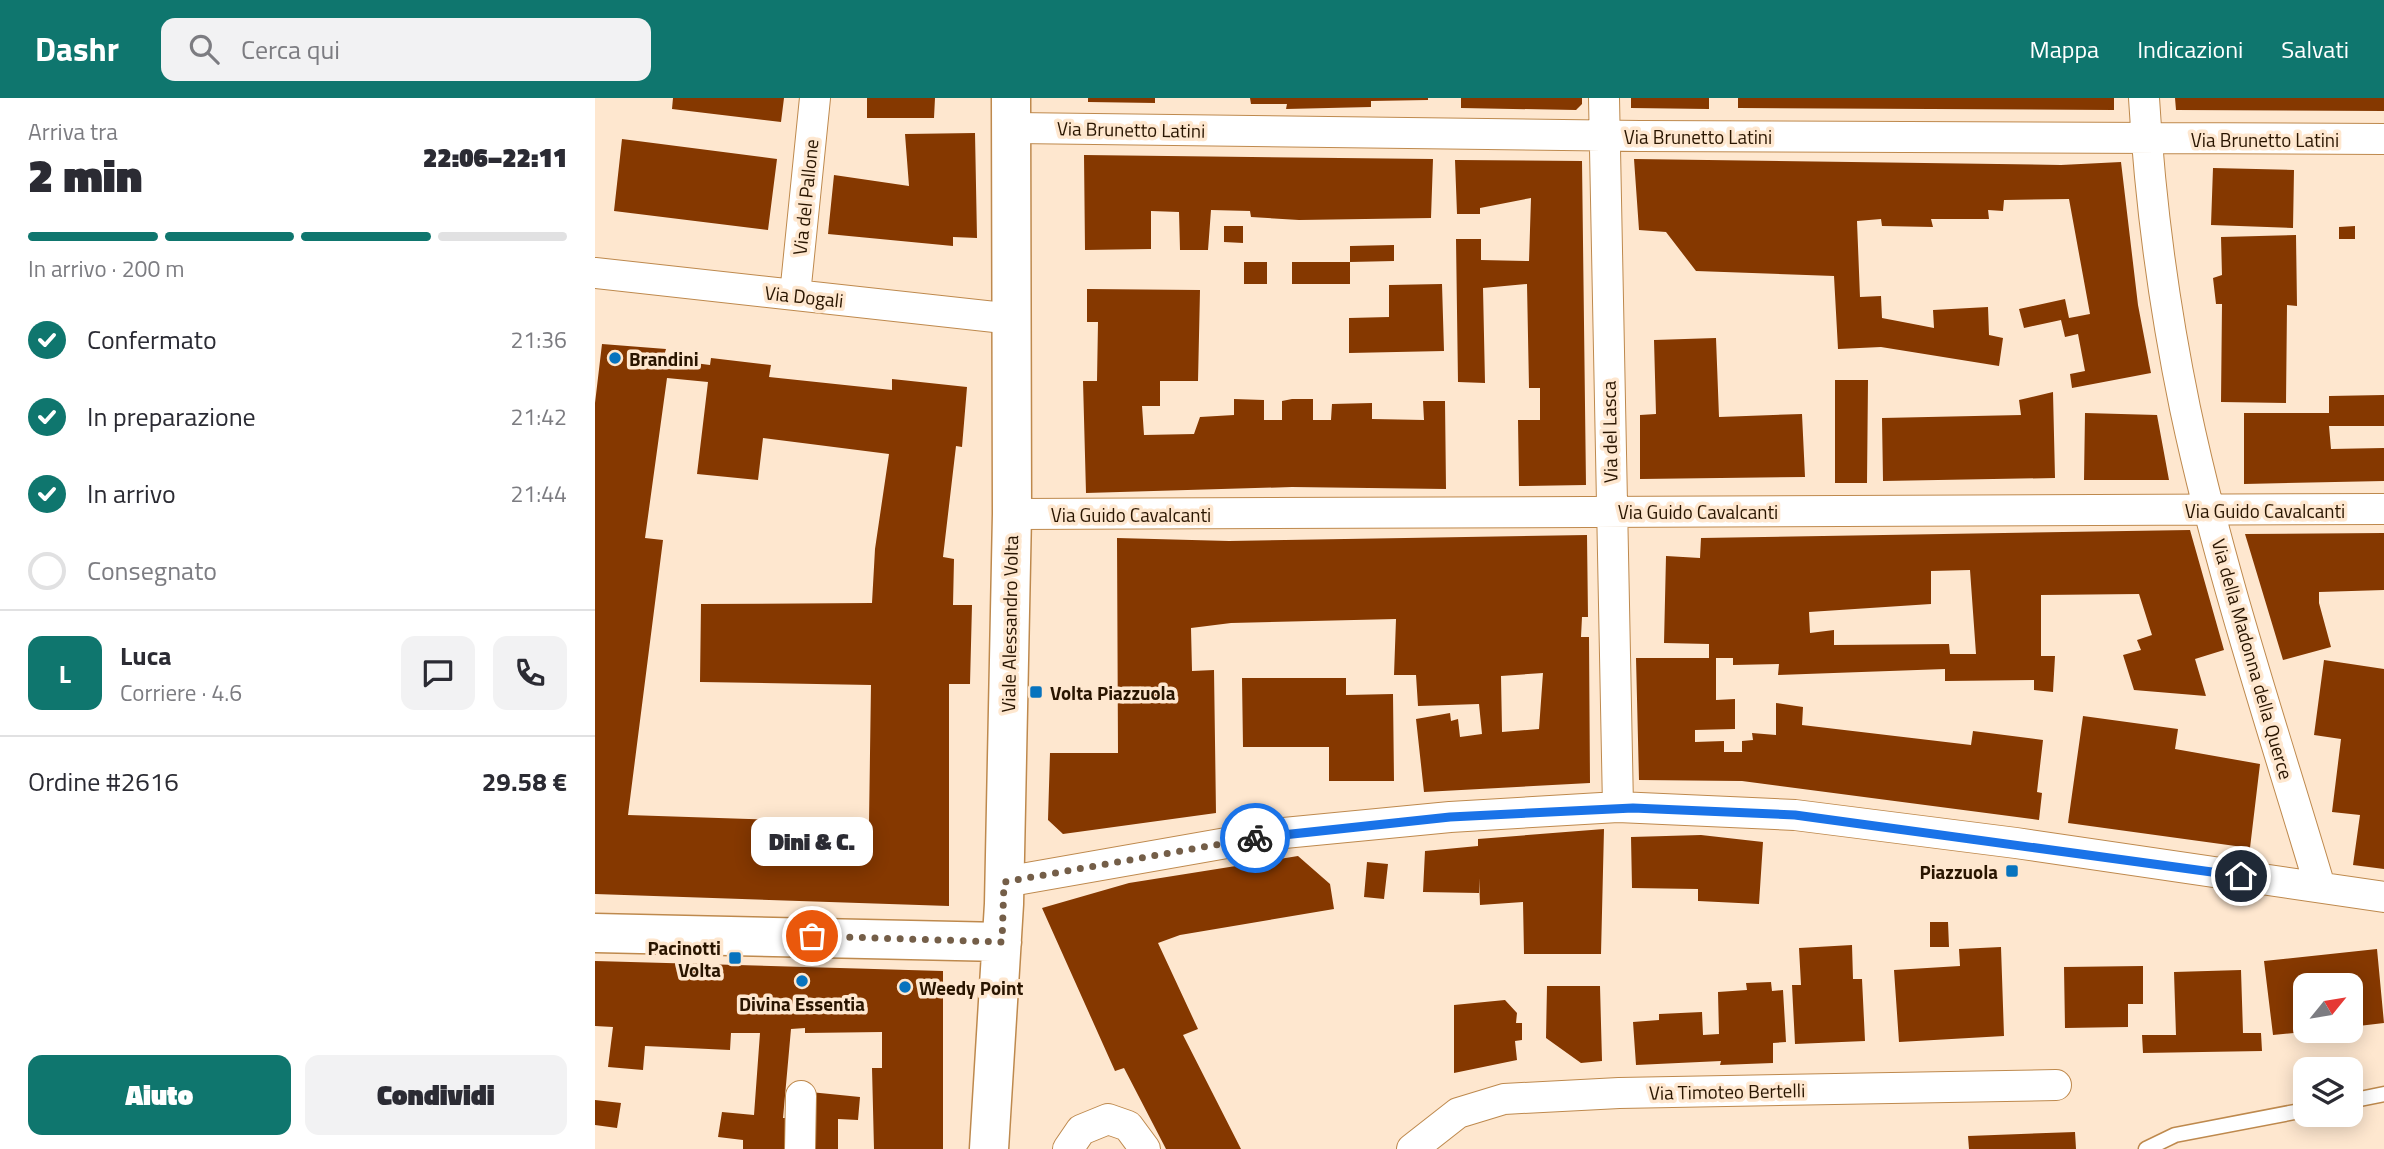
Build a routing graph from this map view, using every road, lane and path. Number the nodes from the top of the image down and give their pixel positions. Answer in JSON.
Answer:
{"nodes":[{"id":1,"x":815,"y":98,"type":"edge"},
{"id":2,"x":1604,"y":98,"type":"edge"},
{"id":3,"x":2144,"y":98,"type":"edge"},
{"id":4,"x":1011,"y":113,"type":"edge"},
{"id":5,"x":1604,"y":135,"type":"junction"},
{"id":6,"x":2146,"y":138,"type":"junction"},
{"id":7,"x":2384,"y":139,"type":"edge"},
{"id":8,"x":595,"y":273,"type":"edge"},
{"id":9,"x":795,"y":295,"type":"junction"},
{"id":10,"x":1013,"y":319,"type":"junction"},
{"id":11,"x":2384,"y":509,"type":"edge"},
{"id":12,"x":2210,"y":510,"type":"junction"},
{"id":13,"x":1610,"y":511,"type":"junction"},
{"id":14,"x":1012,"y":514,"type":"junction"},
{"id":15,"x":1618,"y":807,"type":"junction"},
{"id":16,"x":1004,"y":882,"type":"junction"},
{"id":17,"x":2320,"y":887,"type":"junction"},
{"id":18,"x":2384,"y":897,"type":"edge"},
{"id":19,"x":595,"y":933,"type":"edge"},
{"id":20,"x":1002,"y":942,"type":"junction"},
{"id":21,"x":2056,"y":1085,"type":"dead end"},
{"id":22,"x":2384,"y":1094,"type":"edge"},
{"id":23,"x":801,"y":1096,"type":"dead end"},
{"id":24,"x":2363,"y":1098,"type":"edge"},
{"id":25,"x":2293,"y":1112,"type":"edge"},
{"id":26,"x":800,"y":1149,"type":"edge"},
{"id":27,"x":989,"y":1149,"type":"edge"},
{"id":28,"x":1068,"y":1149,"type":"edge"},
{"id":29,"x":1145,"y":1149,"type":"edge"},
{"id":30,"x":1412,"y":1149,"type":"edge"},
{"id":31,"x":2146,"y":1149,"type":"edge"}],
"edges":[{"from":1,"to":9,"type":"street","name":"Via del Pallone"},
{"from":2,"to":5,"type":"street","name":"Via del Lasca"},
{"from":3,"to":6,"type":"street","name":"Via della Madonna della Querce"},
{"from":4,"to":5,"type":"street","name":"Via Brunetto Latini"},
{"from":4,"to":10,"type":"main road","name":"Viale Alessandro Volta"},
{"from":5,"to":6,"type":"street","name":"Via Brunetto Latini"},
{"from":5,"to":13,"type":"street","name":"Via del Lasca"},
{"from":6,"to":7,"type":"street","name":"Via Brunetto Latini"},
{"from":6,"to":12,"type":"street","name":"Via della Madonna della Querce"},
{"from":8,"to":9,"type":"street","name":"Via Dogali"},
{"from":9,"to":10,"type":"street","name":"Via Dogali"},
{"from":10,"to":14,"type":"main road","name":"Viale Alessandro Volta"},
{"from":11,"to":12,"type":"street","name":"Via Guido Cavalcanti"},
{"from":12,"to":13,"type":"street","name":"Via Guido Cavalcanti"},
{"from":12,"to":17,"type":"street","name":"Via della Madonna della Querce"},
{"from":13,"to":14,"type":"street","name":"Via Guido Cavalcanti"},
{"from":13,"to":15,"type":"street","name":"Via del Lasca"},
{"from":14,"to":16,"type":"main road","name":"Viale Alessandro Volta"},
{"from":15,"to":16,"type":"street"},
{"from":15,"to":17,"type":"street"},
{"from":16,"to":20,"type":"main road","name":"Viale Alessandro Volta"},
{"from":17,"to":18,"type":"street"},
{"from":19,"to":20,"type":"main road"},
{"from":20,"to":27,"type":"main road","name":"Viale Alessandro Volta"},
{"from":21,"to":30,"type":"street","name":"Via Timoteo Bertelli"},
{"from":22,"to":24,"type":"lane"},
{"from":23,"to":26,"type":"street"},
{"from":25,"to":31,"type":"lane"},
{"from":28,"to":29,"type":"street"}]}
